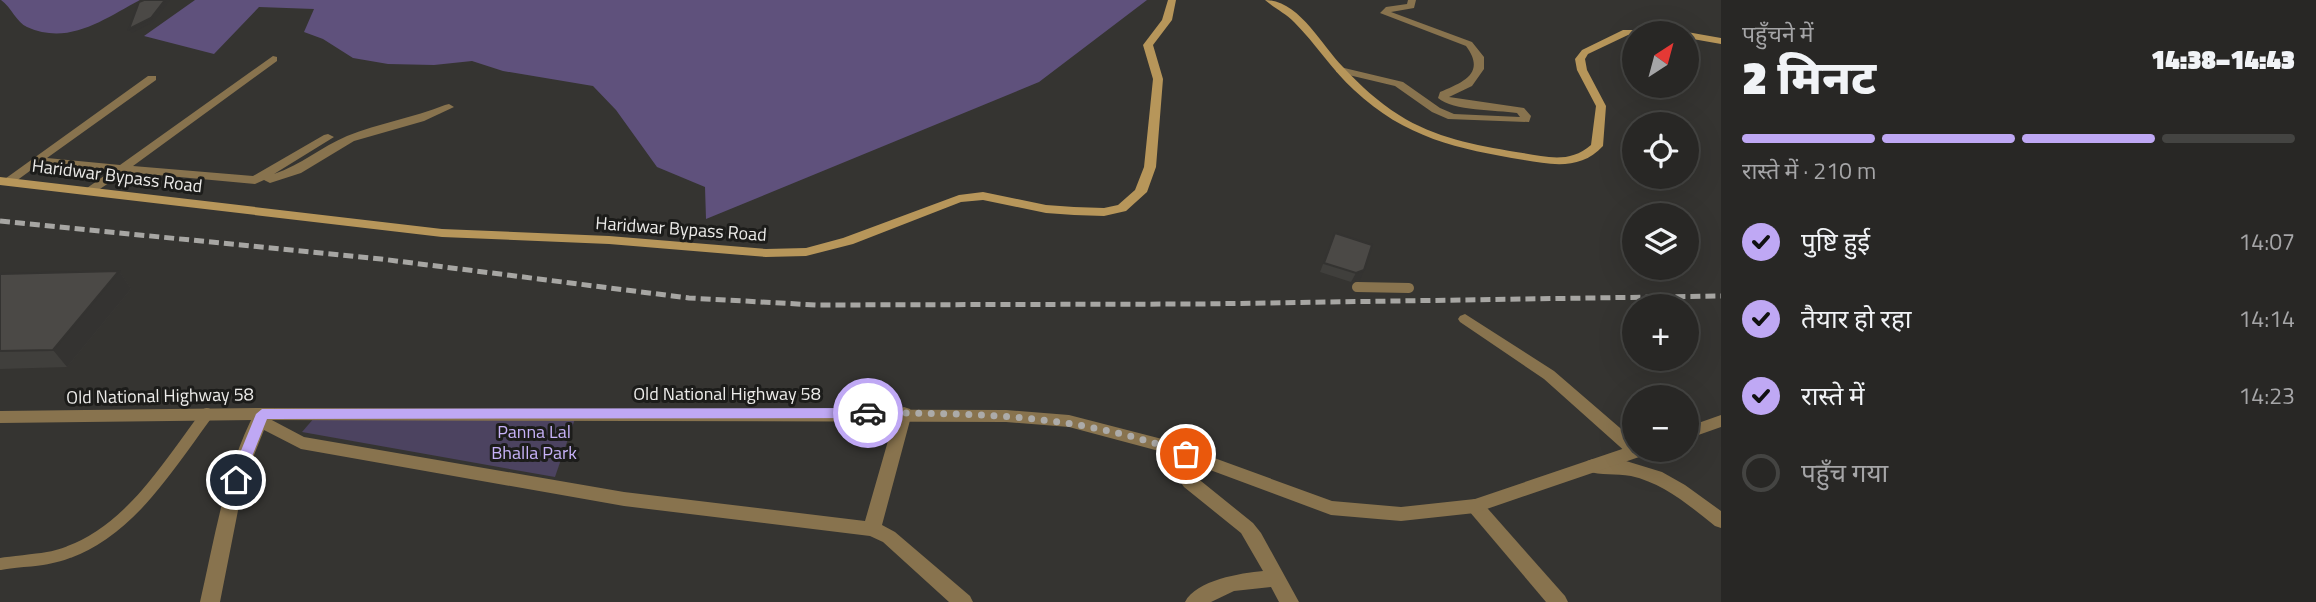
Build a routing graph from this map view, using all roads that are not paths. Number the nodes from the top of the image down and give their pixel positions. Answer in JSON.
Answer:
{"nodes":[{"id":1,"x":1172,"y":0,"type":"edge"},
{"id":2,"x":1269,"y":0,"type":"edge"},
{"id":3,"x":1412,"y":0,"type":"edge"},
{"id":4,"x":1622,"y":34,"type":"edge"},
{"id":5,"x":1699,"y":37,"type":"edge"},
{"id":6,"x":1721,"y":41,"type":"edge"},
{"id":7,"x":273,"y":59,"type":"dead end"},
{"id":8,"x":1340,"y":70,"type":"junction"},
{"id":9,"x":152,"y":78,"type":"dead end"},
{"id":10,"x":449,"y":107,"type":"dead end"},
{"id":11,"x":328,"y":137,"type":"dead end"},
{"id":12,"x":36,"y":161,"type":"junction"},
{"id":13,"x":121,"y":168,"type":"junction"},
{"id":14,"x":257,"y":180,"type":"junction"},
{"id":15,"x":4,"y":181,"type":"edge"},
{"id":16,"x":91,"y":191,"type":"junction"},
{"id":17,"x":1357,"y":288,"type":"dead end"},
{"id":18,"x":1409,"y":288,"type":"dead end"},
{"id":19,"x":1465,"y":318,"type":"dead end"},
{"id":20,"x":904,"y":413,"type":"junction"},
{"id":21,"x":207,"y":414,"type":"junction"},
{"id":22,"x":0,"y":417,"type":"edge"},
{"id":23,"x":261,"y":417,"type":"junction"},
{"id":24,"x":1721,"y":421,"type":"edge"},
{"id":25,"x":1699,"y":429,"type":"edge"},
{"id":26,"x":1622,"y":438,"type":"edge"},
{"id":27,"x":1162,"y":445,"type":"junction"},
{"id":28,"x":1622,"y":455,"type":"edge"},
{"id":29,"x":1593,"y":466,"type":"junction"},
{"id":30,"x":1475,"y":506,"type":"junction"},
{"id":31,"x":1721,"y":521,"type":"edge"},
{"id":32,"x":872,"y":529,"type":"junction"},
{"id":33,"x":0,"y":564,"type":"edge"},
{"id":34,"x":1277,"y":578,"type":"junction"},
{"id":35,"x":210,"y":602,"type":"edge"},
{"id":36,"x":964,"y":602,"type":"edge"},
{"id":37,"x":1195,"y":602,"type":"edge"},
{"id":38,"x":1289,"y":602,"type":"edge"},
{"id":39,"x":1558,"y":602,"type":"edge"}],
"edges":[{"from":1,"to":16,"type":"main road","name":"Haridwar Bypass Road"},
{"from":2,"to":8,"type":"main road"},
{"from":3,"to":8,"type":"street"},
{"from":4,"to":8,"type":"main road"},
{"from":5,"to":6,"type":"main road"},
{"from":7,"to":13,"type":"street"},
{"from":9,"to":12,"type":"street"},
{"from":10,"to":14,"type":"street"},
{"from":11,"to":14,"type":"street"},
{"from":12,"to":13,"type":"street"},
{"from":12,"to":15,"type":"street"},
{"from":13,"to":14,"type":"street"},
{"from":13,"to":16,"type":"street"},
{"from":15,"to":16,"type":"main road","name":"Haridwar Bypass Road"},
{"from":17,"to":18,"type":"lane"},
{"from":19,"to":26,"type":"street"},
{"from":20,"to":23,"type":"street","name":"Old National Highway 58"},
{"from":20,"to":27,"type":"street","name":"Old National Highway 58"},
{"from":20,"to":32,"type":"street"},
{"from":21,"to":22,"type":"street","name":"Old National Highway 58"},
{"from":21,"to":23,"type":"street","name":"Old National Highway 58"},
{"from":21,"to":33,"type":"lane"},
{"from":23,"to":32,"type":"street"},
{"from":23,"to":35,"type":"street"},
{"from":24,"to":25,"type":"street"},
{"from":27,"to":30,"type":"street","name":"Old National Highway 58"},
{"from":27,"to":34,"type":"street"},
{"from":28,"to":29,"type":"street","name":"Old National Highway 58"},
{"from":29,"to":30,"type":"street","name":"Old National Highway 58"},
{"from":29,"to":31,"type":"street"},
{"from":30,"to":39,"type":"street"},
{"from":32,"to":36,"type":"street"},
{"from":34,"to":37,"type":"street"},
{"from":34,"to":38,"type":"street"}]}
